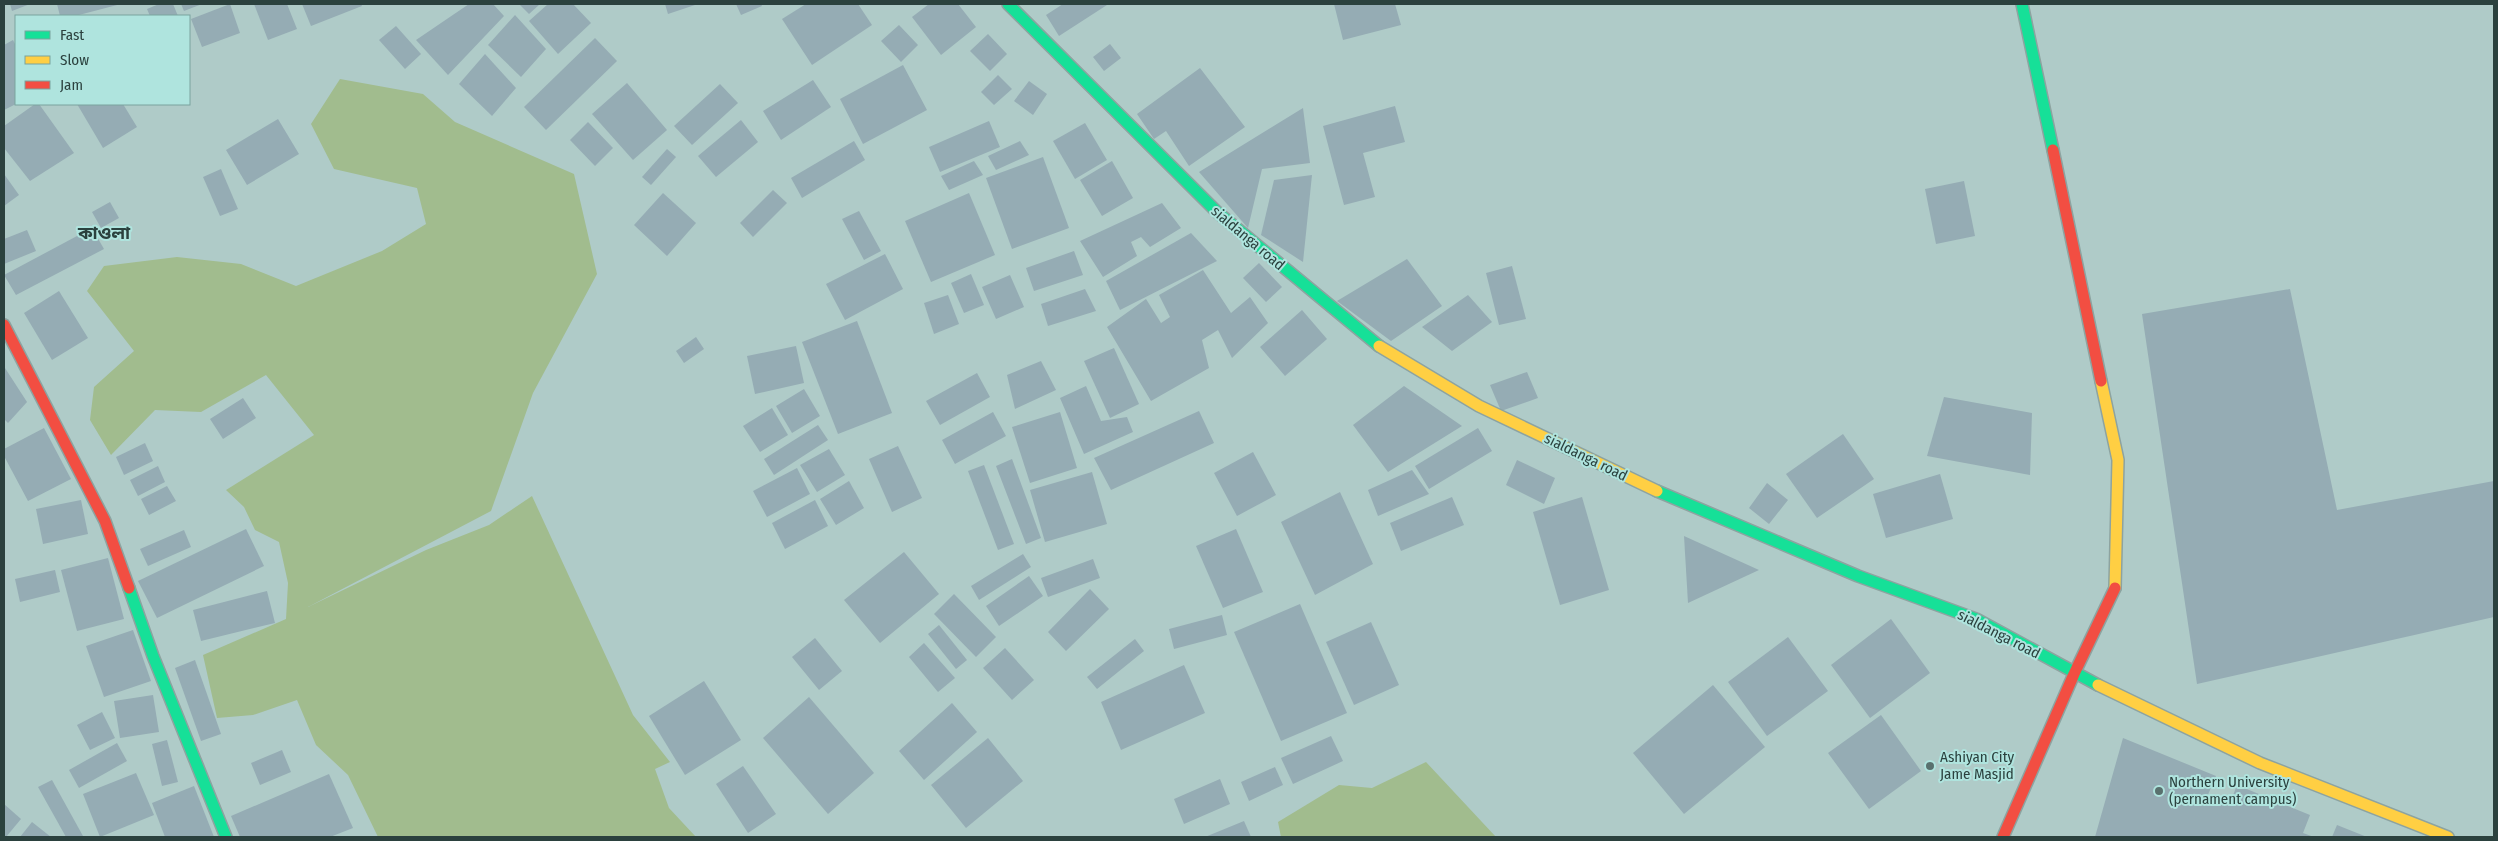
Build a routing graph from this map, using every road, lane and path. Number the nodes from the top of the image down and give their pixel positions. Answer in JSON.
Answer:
{"nodes":[{"id":1,"x":1008,"y":4,"type":"edge"},
{"id":2,"x":2022,"y":4,"type":"edge"},
{"id":3,"x":4,"y":326,"type":"edge"},
{"id":4,"x":2074,"y":674,"type":"junction"},
{"id":5,"x":226,"y":837,"type":"edge"},
{"id":6,"x":2003,"y":837,"type":"edge"},
{"id":7,"x":2448,"y":837,"type":"edge"}],
"edges":[{"from":1,"to":4,"type":"street","name":"sialdanga road"},
{"from":2,"to":4,"type":"street"},
{"from":3,"to":5,"type":"street"},
{"from":4,"to":6,"type":"street"},
{"from":4,"to":7,"type":"street","name":"sialdanga road"}]}
